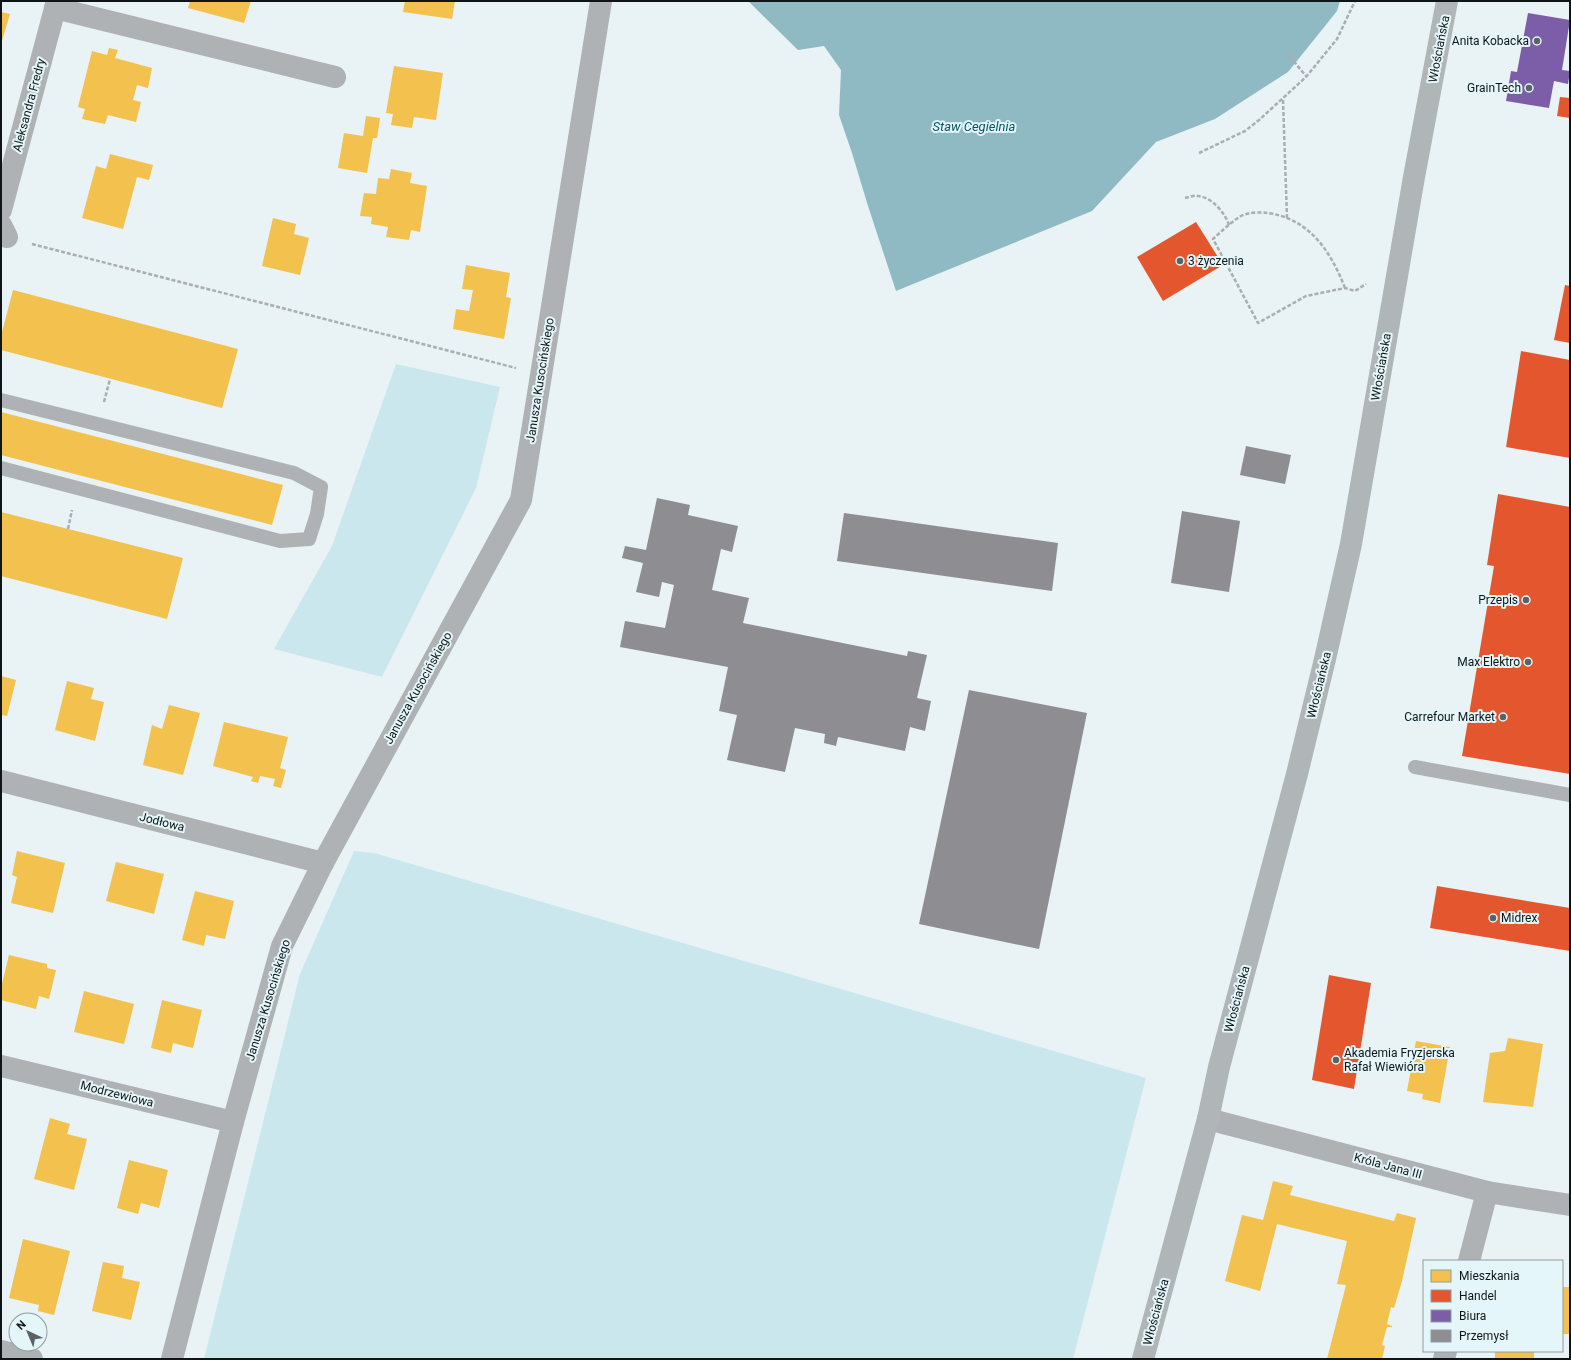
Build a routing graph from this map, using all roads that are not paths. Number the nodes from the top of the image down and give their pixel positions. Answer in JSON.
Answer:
{"nodes":[{"id":1,"x":601,"y":1,"type":"edge"},
{"id":2,"x":1447,"y":1,"type":"edge"},
{"id":3,"x":56,"y":5,"type":"edge"},
{"id":4,"x":335,"y":77,"type":"dead end"},
{"id":5,"x":1,"y":210,"type":"edge"},
{"id":6,"x":1,"y":400,"type":"edge"},
{"id":7,"x":1,"y":468,"type":"edge"},
{"id":8,"x":1415,"y":767,"type":"dead end"},
{"id":9,"x":1,"y":781,"type":"edge"},
{"id":10,"x":1570,"y":795,"type":"edge"},
{"id":11,"x":323,"y":863,"type":"junction"},
{"id":12,"x":1,"y":1066,"type":"edge"},
{"id":13,"x":1208,"y":1119,"type":"junction"},
{"id":14,"x":233,"y":1122,"type":"junction"},
{"id":15,"x":1487,"y":1192,"type":"junction"},
{"id":16,"x":1570,"y":1205,"type":"edge"},
{"id":17,"x":1469,"y":1260,"type":"edge"},
{"id":18,"x":1,"y":1351,"type":"edge"},
{"id":19,"x":32,"y":1359,"type":"edge"},
{"id":20,"x":172,"y":1359,"type":"edge"},
{"id":21,"x":1143,"y":1359,"type":"edge"}],
"edges":[{"from":1,"to":11,"type":"street","name":"Janusza Kusocińskiego"},
{"from":2,"to":13,"type":"main road","name":"Włościańska"},
{"from":3,"to":4,"type":"street"},
{"from":3,"to":5,"type":"street","name":"Aleksandra Fredry"},
{"from":6,"to":7,"type":"lane"},
{"from":8,"to":10,"type":"lane"},
{"from":9,"to":11,"type":"street","name":"Jodłowa"},
{"from":11,"to":14,"type":"street","name":"Janusza Kusocińskiego"},
{"from":12,"to":14,"type":"street","name":"Modrzewiowa"},
{"from":13,"to":15,"type":"street","name":"Króla Jana III"},
{"from":13,"to":21,"type":"main road","name":"Włościańska"},
{"from":14,"to":20,"type":"street","name":"Janusza Kusocińskiego"},
{"from":15,"to":16,"type":"street","name":"Króla Jana III"},
{"from":15,"to":17,"type":"street"},
{"from":18,"to":19,"type":"street"}]}
